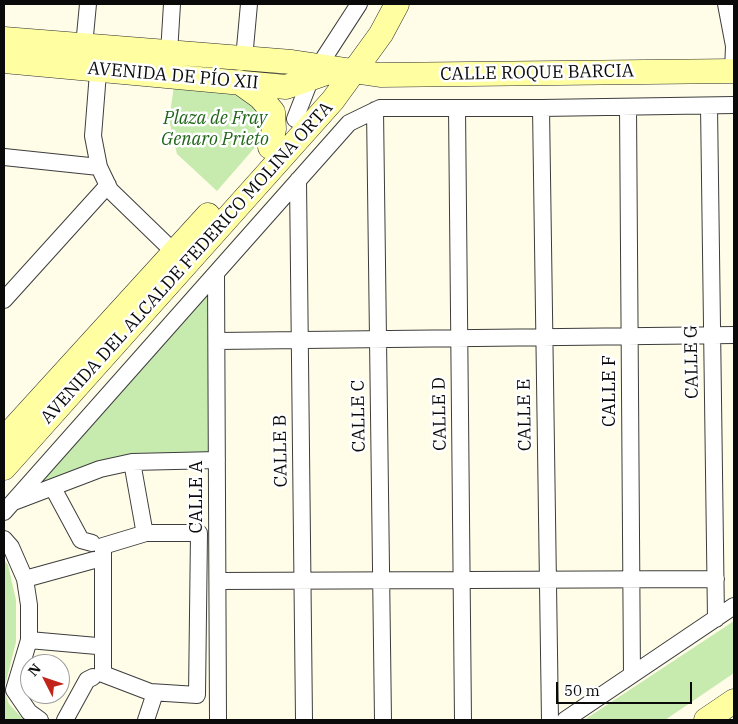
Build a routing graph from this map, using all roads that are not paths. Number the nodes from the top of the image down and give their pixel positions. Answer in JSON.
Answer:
{"nodes":[{"id":1,"x":88,"y":4,"type":"edge"},
{"id":2,"x":172,"y":4,"type":"edge"},
{"id":3,"x":249,"y":4,"type":"edge"},
{"id":4,"x":359,"y":4,"type":"edge"},
{"id":5,"x":382,"y":4,"type":"edge"},
{"id":6,"x":397,"y":4,"type":"edge"},
{"id":7,"x":726,"y":4,"type":"edge"},
{"id":8,"x":4,"y":39,"type":"edge"},
{"id":9,"x":168,"y":52,"type":"junction"},
{"id":10,"x":94,"y":54,"type":"junction"},
{"id":11,"x":244,"y":59,"type":"junction"},
{"id":12,"x":4,"y":61,"type":"edge"},
{"id":13,"x":332,"y":71,"type":"junction"},
{"id":14,"x":734,"y":71,"type":"edge"},
{"id":15,"x":239,"y":82,"type":"junction"},
{"id":16,"x":734,"y":105,"type":"edge"},
{"id":17,"x":709,"y":106,"type":"junction"},
{"id":18,"x":628,"y":107,"type":"junction"},
{"id":19,"x":457,"y":108,"type":"junction"},
{"id":20,"x":541,"y":108,"type":"junction"},
{"id":21,"x":375,"y":110,"type":"junction"},
{"id":22,"x":270,"y":147,"type":"junction"},
{"id":23,"x":4,"y":157,"type":"edge"},
{"id":24,"x":99,"y":167,"type":"junction"},
{"id":25,"x":298,"y":180,"type":"junction"},
{"id":26,"x":108,"y":185,"type":"junction"},
{"id":27,"x":174,"y":252,"type":"junction"},
{"id":28,"x":216,"y":273,"type":"junction"},
{"id":29,"x":4,"y":300,"type":"edge"},
{"id":30,"x":712,"y":335,"type":"junction"},
{"id":31,"x":734,"y":335,"type":"edge"},
{"id":32,"x":630,"y":336,"type":"junction"},
{"id":33,"x":544,"y":337,"type":"junction"},
{"id":34,"x":459,"y":338,"type":"junction"},
{"id":35,"x":378,"y":339,"type":"junction"},
{"id":36,"x":300,"y":340,"type":"junction"},
{"id":37,"x":217,"y":341,"type":"junction"},
{"id":38,"x":4,"y":439,"type":"edge"},
{"id":39,"x":217,"y":460,"type":"junction"},
{"id":40,"x":132,"y":462,"type":"junction"},
{"id":41,"x":4,"y":468,"type":"edge"},
{"id":42,"x":53,"y":488,"type":"junction"},
{"id":43,"x":10,"y":507,"type":"edge"},
{"id":44,"x":200,"y":525,"type":"dead end"},
{"id":45,"x":144,"y":529,"type":"junction"},
{"id":46,"x":4,"y":539,"type":"edge"},
{"id":47,"x":92,"y":543,"type":"junction"},
{"id":48,"x":94,"y":560,"type":"junction"},
{"id":49,"x":25,"y":579,"type":"junction"},
{"id":50,"x":632,"y":579,"type":"junction"},
{"id":51,"x":716,"y":579,"type":"junction"},
{"id":52,"x":462,"y":580,"type":"junction"},
{"id":53,"x":548,"y":580,"type":"junction"},
{"id":54,"x":218,"y":581,"type":"junction"},
{"id":55,"x":302,"y":581,"type":"junction"},
{"id":56,"x":382,"y":581,"type":"junction"},
{"id":57,"x":734,"y":606,"type":"edge"},
{"id":58,"x":716,"y":618,"type":"junction"},
{"id":59,"x":29,"y":640,"type":"junction"},
{"id":60,"x":97,"y":646,"type":"junction"},
{"id":61,"x":632,"y":675,"type":"junction"},
{"id":62,"x":93,"y":677,"type":"junction"},
{"id":63,"x":153,"y":699,"type":"junction"},
{"id":64,"x":199,"y":699,"type":"junction"},
{"id":65,"x":734,"y":701,"type":"edge"},
{"id":66,"x":40,"y":720,"type":"edge"},
{"id":67,"x":66,"y":720,"type":"edge"},
{"id":68,"x":146,"y":720,"type":"edge"},
{"id":69,"x":218,"y":720,"type":"edge"},
{"id":70,"x":304,"y":720,"type":"edge"},
{"id":71,"x":383,"y":720,"type":"edge"},
{"id":72,"x":463,"y":720,"type":"edge"},
{"id":73,"x":550,"y":720,"type":"edge"},
{"id":74,"x":565,"y":720,"type":"edge"},
{"id":75,"x":706,"y":720,"type":"edge"}],
"edges":[{"from":1,"to":10,"type":"street"},
{"from":2,"to":9,"type":"street"},
{"from":3,"to":11,"type":"street"},
{"from":4,"to":13,"type":"street"},
{"from":5,"to":13,"type":"main road","name":"AVENIDA DEL ALCALDE FEDERICO MOLINA ORTA"},
{"from":6,"to":13,"type":"main road","name":"AVENIDA DEL ALCALDE FEDERICO MOLINA ORTA"},
{"from":7,"to":14,"type":"street"},
{"from":8,"to":10,"type":"main road","name":"AVENIDA DE PÍO XII"},
{"from":9,"to":10,"type":"main road","name":"AVENIDA DE PÍO XII"},
{"from":9,"to":11,"type":"main road","name":"AVENIDA DE PÍO XII"},
{"from":10,"to":12,"type":"main road","name":"AVENIDA DE PÍO XII"},
{"from":10,"to":15,"type":"main road","name":"AVENIDA DE PÍO XII"},
{"from":10,"to":24,"type":"street"},
{"from":11,"to":13,"type":"main road","name":"AVENIDA DE PÍO XII"},
{"from":13,"to":14,"type":"main road","name":"CALLE ROQUE BARCIA"},
{"from":13,"to":15,"type":"main road","name":"AVENIDA DE PÍO XII"},
{"from":13,"to":22,"type":"main road","name":"AVENIDA DEL ALCALDE FEDERICO MOLINA ORTA"},
{"from":13,"to":41,"type":"main road","name":"AVENIDA DEL ALCALDE FEDERICO MOLINA ORTA"},
{"from":15,"to":22,"type":"main road"},
{"from":16,"to":17,"type":"street"},
{"from":17,"to":18,"type":"street"},
{"from":17,"to":30,"type":"street","name":"CALLE G"},
{"from":18,"to":20,"type":"street"},
{"from":18,"to":32,"type":"street","name":"CALLE F"},
{"from":19,"to":20,"type":"street"},
{"from":19,"to":21,"type":"street"},
{"from":19,"to":34,"type":"street","name":"CALLE D"},
{"from":20,"to":33,"type":"street","name":"CALLE E"},
{"from":21,"to":25,"type":"street"},
{"from":21,"to":35,"type":"street","name":"CALLE C"},
{"from":22,"to":27,"type":"main road","name":"AVENIDA DEL ALCALDE FEDERICO MOLINA ORTA"},
{"from":23,"to":24,"type":"street"},
{"from":24,"to":26,"type":"street"},
{"from":25,"to":28,"type":"street"},
{"from":25,"to":36,"type":"street","name":"CALLE B"},
{"from":26,"to":27,"type":"street"},
{"from":26,"to":29,"type":"street"},
{"from":27,"to":38,"type":"main road","name":"AVENIDA DEL ALCALDE FEDERICO MOLINA ORTA"},
{"from":28,"to":37,"type":"street","name":"CALLE A"},
{"from":28,"to":43,"type":"street"},
{"from":30,"to":31,"type":"street"},
{"from":30,"to":32,"type":"street"},
{"from":30,"to":51,"type":"street","name":"CALLE G"},
{"from":32,"to":33,"type":"street"},
{"from":32,"to":50,"type":"street","name":"CALLE F"},
{"from":33,"to":34,"type":"street"},
{"from":33,"to":53,"type":"street","name":"CALLE E"},
{"from":34,"to":35,"type":"street"},
{"from":34,"to":52,"type":"street","name":"CALLE D"},
{"from":35,"to":36,"type":"street"},
{"from":35,"to":56,"type":"street","name":"CALLE C"},
{"from":36,"to":37,"type":"street"},
{"from":36,"to":55,"type":"street","name":"CALLE B"},
{"from":37,"to":39,"type":"street","name":"CALLE A"},
{"from":39,"to":40,"type":"street"},
{"from":39,"to":54,"type":"street","name":"CALLE A"},
{"from":40,"to":42,"type":"street"},
{"from":40,"to":45,"type":"street"},
{"from":42,"to":43,"type":"street"},
{"from":42,"to":47,"type":"street"},
{"from":44,"to":45,"type":"street"},
{"from":45,"to":47,"type":"street"},
{"from":46,"to":49,"type":"street"},
{"from":47,"to":48,"type":"street"},
{"from":48,"to":49,"type":"street"},
{"from":48,"to":60,"type":"street"},
{"from":49,"to":59,"type":"street"},
{"from":50,"to":51,"type":"street"},
{"from":50,"to":53,"type":"street"},
{"from":50,"to":61,"type":"street","name":"CALLE F"},
{"from":51,"to":58,"type":"street","name":"CALLE G"},
{"from":52,"to":53,"type":"street"},
{"from":52,"to":56,"type":"street"},
{"from":52,"to":72,"type":"street","name":"CALLE D"},
{"from":53,"to":73,"type":"street","name":"CALLE E"},
{"from":54,"to":55,"type":"street"},
{"from":54,"to":69,"type":"street","name":"CALLE A"},
{"from":55,"to":56,"type":"street"},
{"from":55,"to":70,"type":"street","name":"CALLE B"},
{"from":56,"to":71,"type":"street","name":"CALLE C"},
{"from":57,"to":58,"type":"street"},
{"from":58,"to":61,"type":"street"},
{"from":59,"to":60,"type":"street"},
{"from":59,"to":66,"type":"street"},
{"from":60,"to":62,"type":"street"},
{"from":61,"to":74,"type":"street"},
{"from":62,"to":63,"type":"street"},
{"from":62,"to":67,"type":"street"},
{"from":63,"to":64,"type":"street"},
{"from":63,"to":68,"type":"street"},
{"from":64,"to":64,"type":"street"},
{"from":65,"to":75,"type":"main road"}]}
